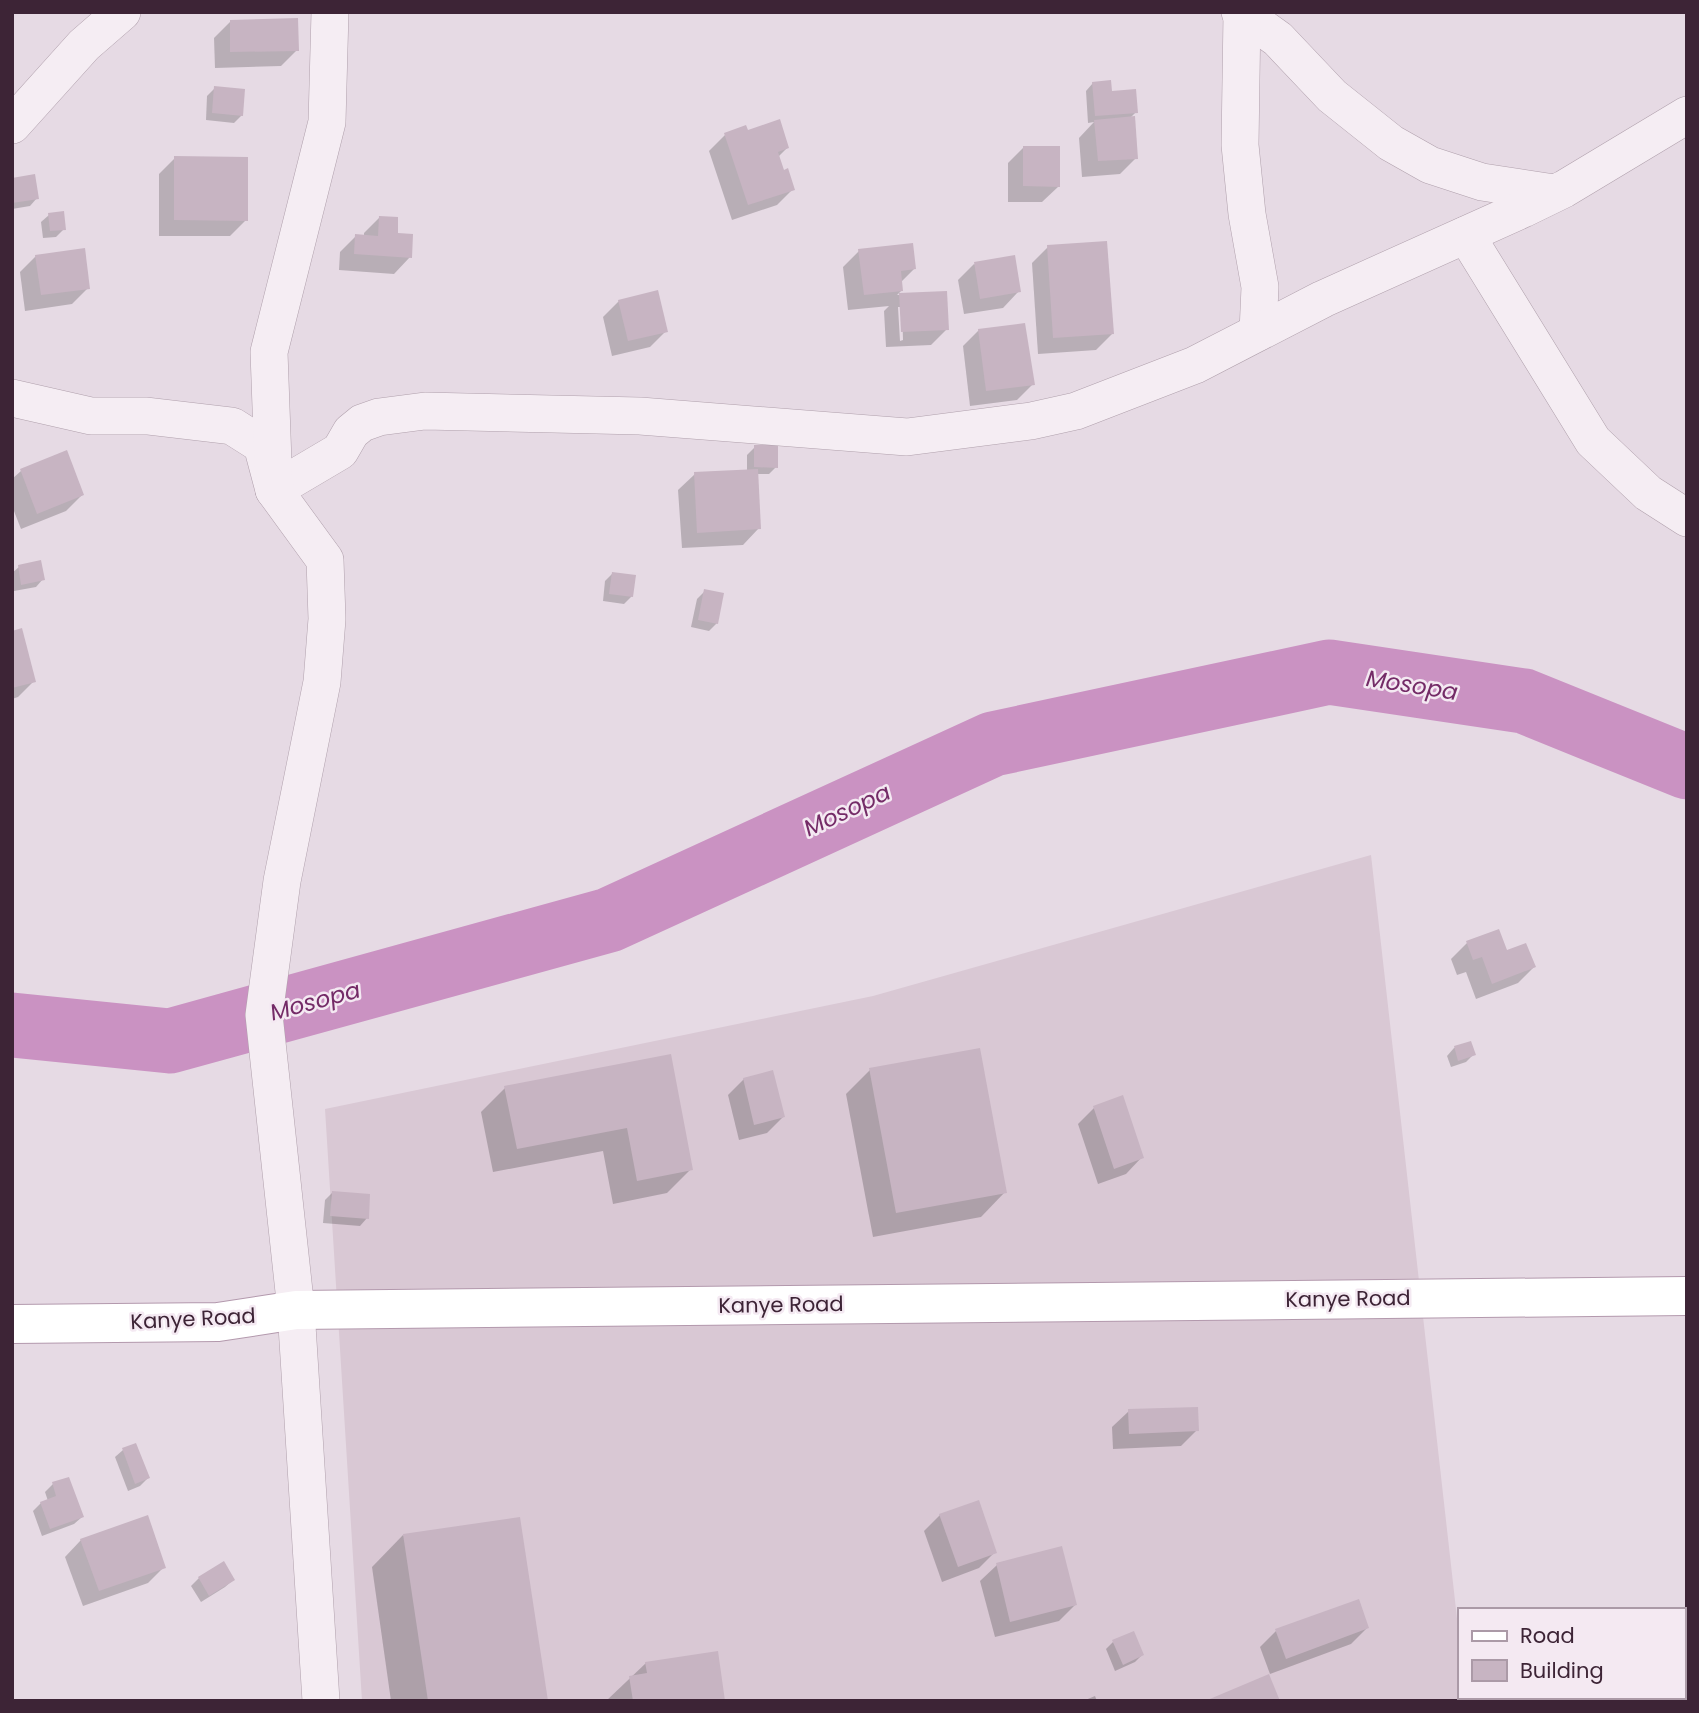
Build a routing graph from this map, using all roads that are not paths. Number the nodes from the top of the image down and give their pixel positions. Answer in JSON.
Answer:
{"nodes":[{"id":1,"x":122,"y":12,"type":"edge"},
{"id":2,"x":330,"y":12,"type":"edge"},
{"id":3,"x":1241,"y":13,"type":"edge"},
{"id":4,"x":1687,"y":115,"type":"edge"},
{"id":5,"x":12,"y":125,"type":"edge"},
{"id":6,"x":1554,"y":193,"type":"junction"},
{"id":7,"x":1466,"y":235,"type":"junction"},
{"id":8,"x":1258,"y":332,"type":"junction"},
{"id":9,"x":12,"y":398,"type":"edge"},
{"id":10,"x":274,"y":490,"type":"junction"},
{"id":11,"x":1687,"y":518,"type":"edge"},
{"id":12,"x":1687,"y":1296,"type":"edge"},
{"id":13,"x":296,"y":1311,"type":"junction"},
{"id":14,"x":12,"y":1324,"type":"edge"},
{"id":15,"x":321,"y":1701,"type":"edge"}],
"edges":[{"from":1,"to":5,"type":"street"},
{"from":2,"to":10,"type":"street"},
{"from":3,"to":6,"type":"street"},
{"from":3,"to":8,"type":"street"},
{"from":4,"to":6,"type":"street"},
{"from":6,"to":7,"type":"street"},
{"from":7,"to":8,"type":"street"},
{"from":7,"to":11,"type":"street"},
{"from":8,"to":10,"type":"street"},
{"from":9,"to":10,"type":"street"},
{"from":10,"to":13,"type":"street"},
{"from":12,"to":13,"type":"main road","name":"Kanye Road"},
{"from":13,"to":14,"type":"main road","name":"Kanye Road"},
{"from":13,"to":15,"type":"street"}]}
